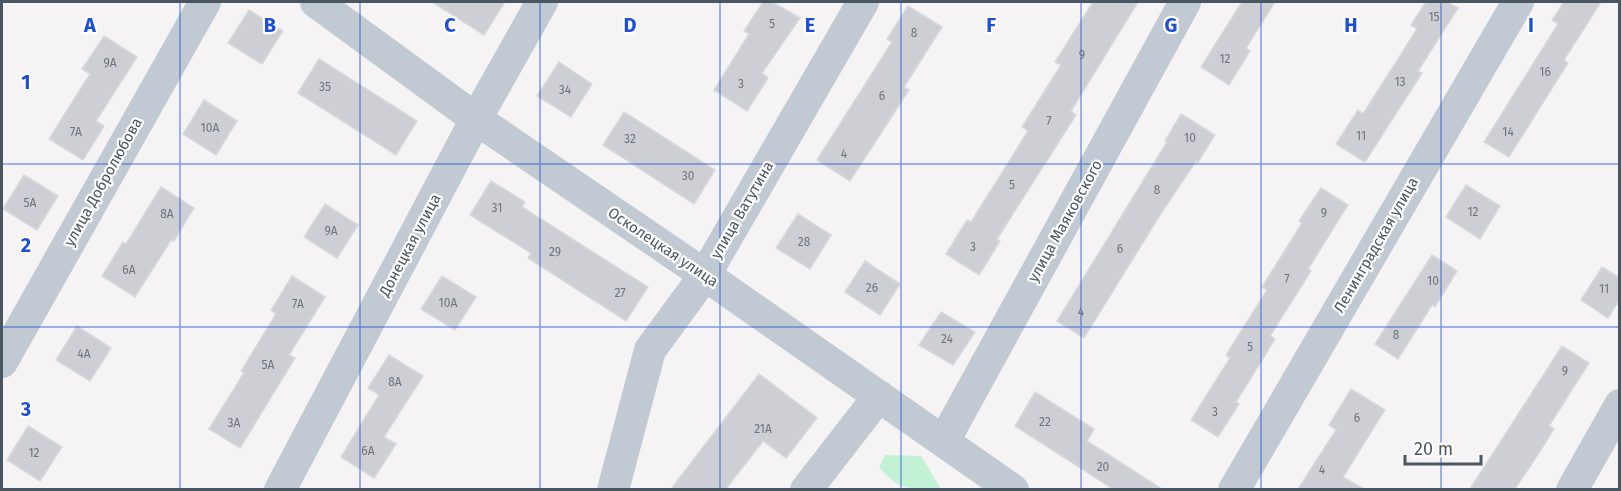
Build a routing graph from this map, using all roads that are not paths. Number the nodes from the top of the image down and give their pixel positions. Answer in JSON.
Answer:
{"nodes":[{"id":1,"x":205,"y":2,"type":"edge"},
{"id":2,"x":316,"y":2,"type":"edge"},
{"id":3,"x":542,"y":2,"type":"edge"},
{"id":4,"x":863,"y":2,"type":"edge"},
{"id":5,"x":1185,"y":2,"type":"edge"},
{"id":6,"x":1518,"y":2,"type":"edge"},
{"id":7,"x":476,"y":119,"type":"junction"},
{"id":8,"x":705,"y":275,"type":"junction"},
{"id":9,"x":2,"y":362,"type":"edge"},
{"id":10,"x":879,"y":396,"type":"junction"},
{"id":11,"x":1620,"y":405,"type":"edge"},
{"id":12,"x":944,"y":441,"type":"junction"},
{"id":13,"x":280,"y":489,"type":"edge"},
{"id":14,"x":613,"y":489,"type":"edge"},
{"id":15,"x":806,"y":489,"type":"edge"},
{"id":16,"x":1013,"y":489,"type":"edge"},
{"id":17,"x":1234,"y":489,"type":"edge"},
{"id":18,"x":1572,"y":489,"type":"edge"}],
"edges":[{"from":1,"to":9,"type":"street","name":"улица Добролюбова"},
{"from":2,"to":7,"type":"street","name":"Осколецкая улица"},
{"from":3,"to":7,"type":"street","name":"Донецкая улица"},
{"from":4,"to":8,"type":"street","name":"улица Ватутина"},
{"from":5,"to":12,"type":"street","name":"улица Маяковского"},
{"from":6,"to":17,"type":"street","name":"Ленинградская улица"},
{"from":7,"to":8,"type":"street","name":"Осколецкая улица"},
{"from":7,"to":13,"type":"street","name":"Донецкая улица"},
{"from":8,"to":10,"type":"street","name":"Осколецкая улица"},
{"from":8,"to":14,"type":"street","name":"улица Ватутина"},
{"from":10,"to":12,"type":"street","name":"Осколецкая улица"},
{"from":10,"to":15,"type":"street"},
{"from":11,"to":18,"type":"street"},
{"from":12,"to":16,"type":"street","name":"Осколецкая улица"}]}
